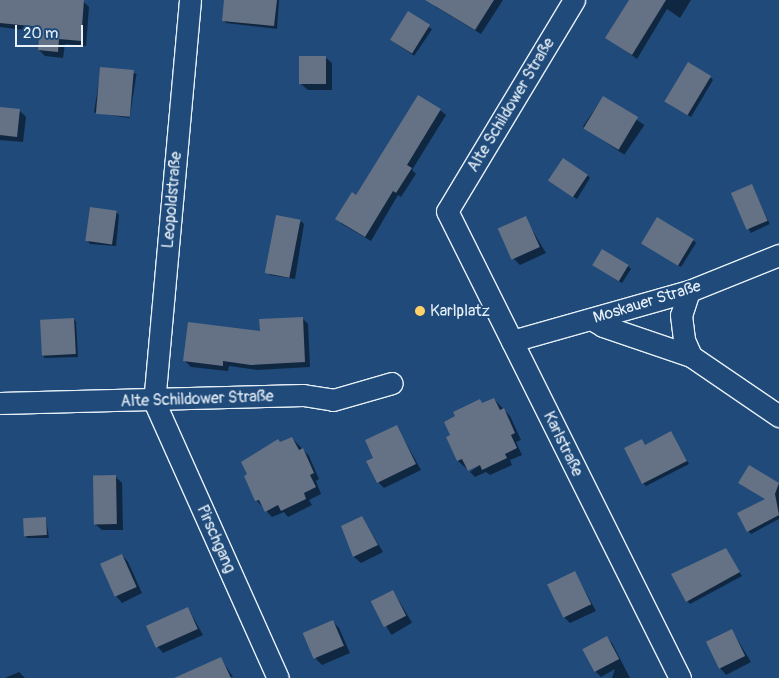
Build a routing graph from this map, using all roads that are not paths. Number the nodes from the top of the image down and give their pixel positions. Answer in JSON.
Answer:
{"nodes":[{"id":1,"x":190,"y":0,"type":"edge"},
{"id":2,"x":574,"y":0,"type":"edge"},
{"id":3,"x":447,"y":211,"type":"joint"},
{"id":4,"x":779,"y":255,"type":"edge"},
{"id":5,"x":688,"y":291,"type":"junction"},
{"id":6,"x":591,"y":319,"type":"junction"},
{"id":7,"x":512,"y":341,"type":"junction"},
{"id":8,"x":691,"y":356,"type":"junction"},
{"id":9,"x":392,"y":383,"type":"dead end"},
{"id":10,"x":154,"y":401,"type":"junction"},
{"id":11,"x":0,"y":404,"type":"edge"},
{"id":12,"x":779,"y":416,"type":"edge"},
{"id":13,"x":278,"y":678,"type":"edge"},
{"id":14,"x":680,"y":678,"type":"edge"}],
"edges":[{"from":1,"to":10,"type":"street","name":"Leopoldstraße"},
{"from":2,"to":3,"type":"street","name":"Alte Schildower Straße"},
{"from":3,"to":7,"type":"street","name":"Karlstraße"},
{"from":4,"to":5,"type":"street","name":"Moskauer Straße"},
{"from":5,"to":6,"type":"street","name":"Moskauer Straße"},
{"from":5,"to":8,"type":"street"},
{"from":6,"to":7,"type":"street","name":"Moskauer Straße"},
{"from":6,"to":8,"type":"street"},
{"from":7,"to":14,"type":"street","name":"Karlstraße"},
{"from":8,"to":12,"type":"street"},
{"from":9,"to":10,"type":"street","name":"Alte Schildower Straße"},
{"from":10,"to":11,"type":"street","name":"Alte Schildower Straße"},
{"from":10,"to":13,"type":"street","name":"Pirschgang"}]}
